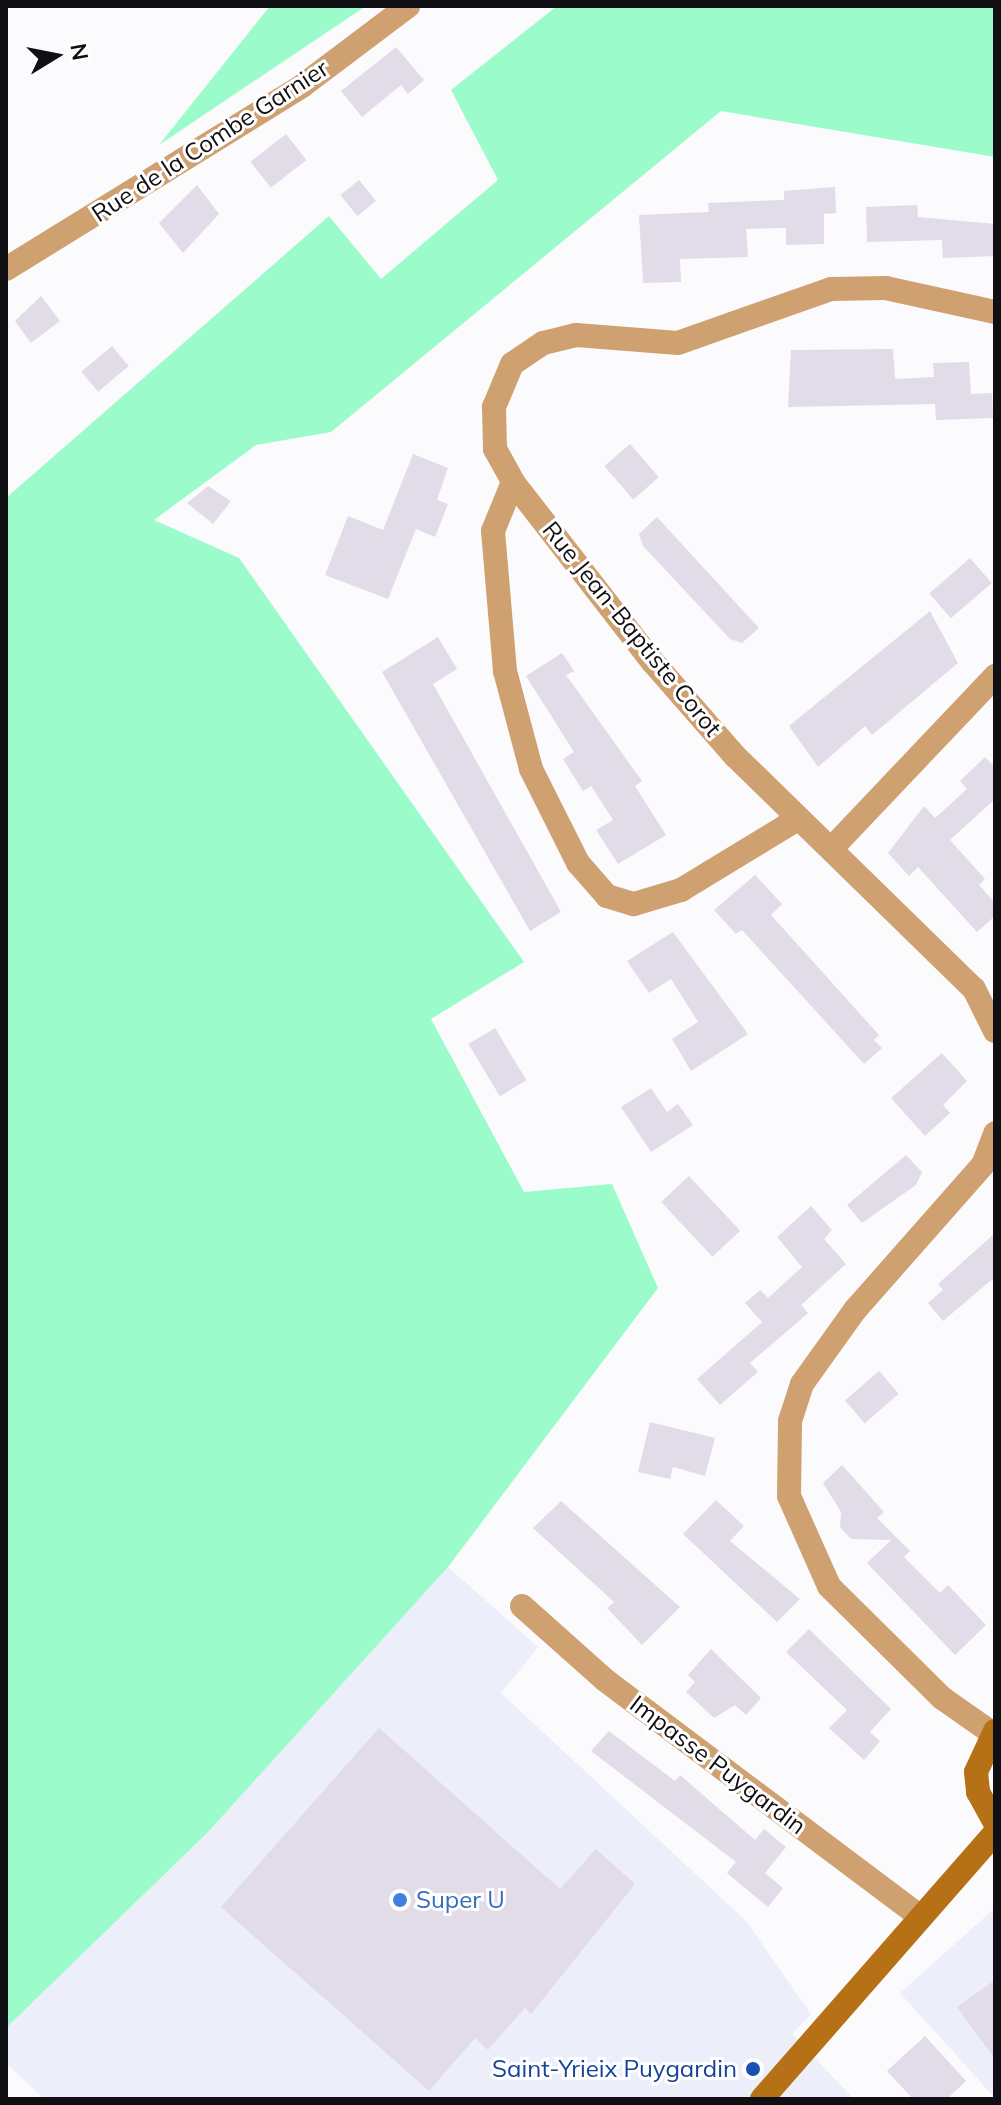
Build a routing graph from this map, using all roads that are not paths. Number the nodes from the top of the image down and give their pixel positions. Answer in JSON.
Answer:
{"nodes":[{"id":1,"x":408,"y":6,"type":"edge"},
{"id":2,"x":6,"y":269,"type":"edge"},
{"id":3,"x":995,"y":312,"type":"edge"},
{"id":4,"x":513,"y":482,"type":"junction"},
{"id":5,"x":995,"y":676,"type":"edge"},
{"id":6,"x":798,"y":819,"type":"junction"},
{"id":7,"x":833,"y":847,"type":"junction"},
{"id":8,"x":995,"y":1031,"type":"edge"},
{"id":9,"x":995,"y":1133,"type":"edge"},
{"id":10,"x":522,"y":1606,"type":"dead end"},
{"id":11,"x":993,"y":1732,"type":"edge"},
{"id":12,"x":995,"y":1823,"type":"edge"},
{"id":13,"x":995,"y":1833,"type":"edge"},
{"id":14,"x":921,"y":1917,"type":"junction"},
{"id":15,"x":762,"y":2099,"type":"edge"}],
"edges":[{"from":1,"to":2,"type":"street","name":"Rue de la Combe Garnier"},
{"from":3,"to":4,"type":"street","name":"Rue Jean-Baptiste Corot"},
{"from":4,"to":6,"type":"street","name":"Rue Jean-Baptiste Corot"},
{"from":4,"to":6,"type":"street"},
{"from":5,"to":7,"type":"street"},
{"from":6,"to":7,"type":"street","name":"Rue Jean-Baptiste Corot"},
{"from":7,"to":8,"type":"street","name":"Rue Jean-Baptiste Corot"},
{"from":9,"to":11,"type":"street"},
{"from":10,"to":14,"type":"street","name":"Impasse Puygardin"},
{"from":11,"to":12,"type":"main road"},
{"from":13,"to":14,"type":"main road"},
{"from":14,"to":15,"type":"main road"}]}
